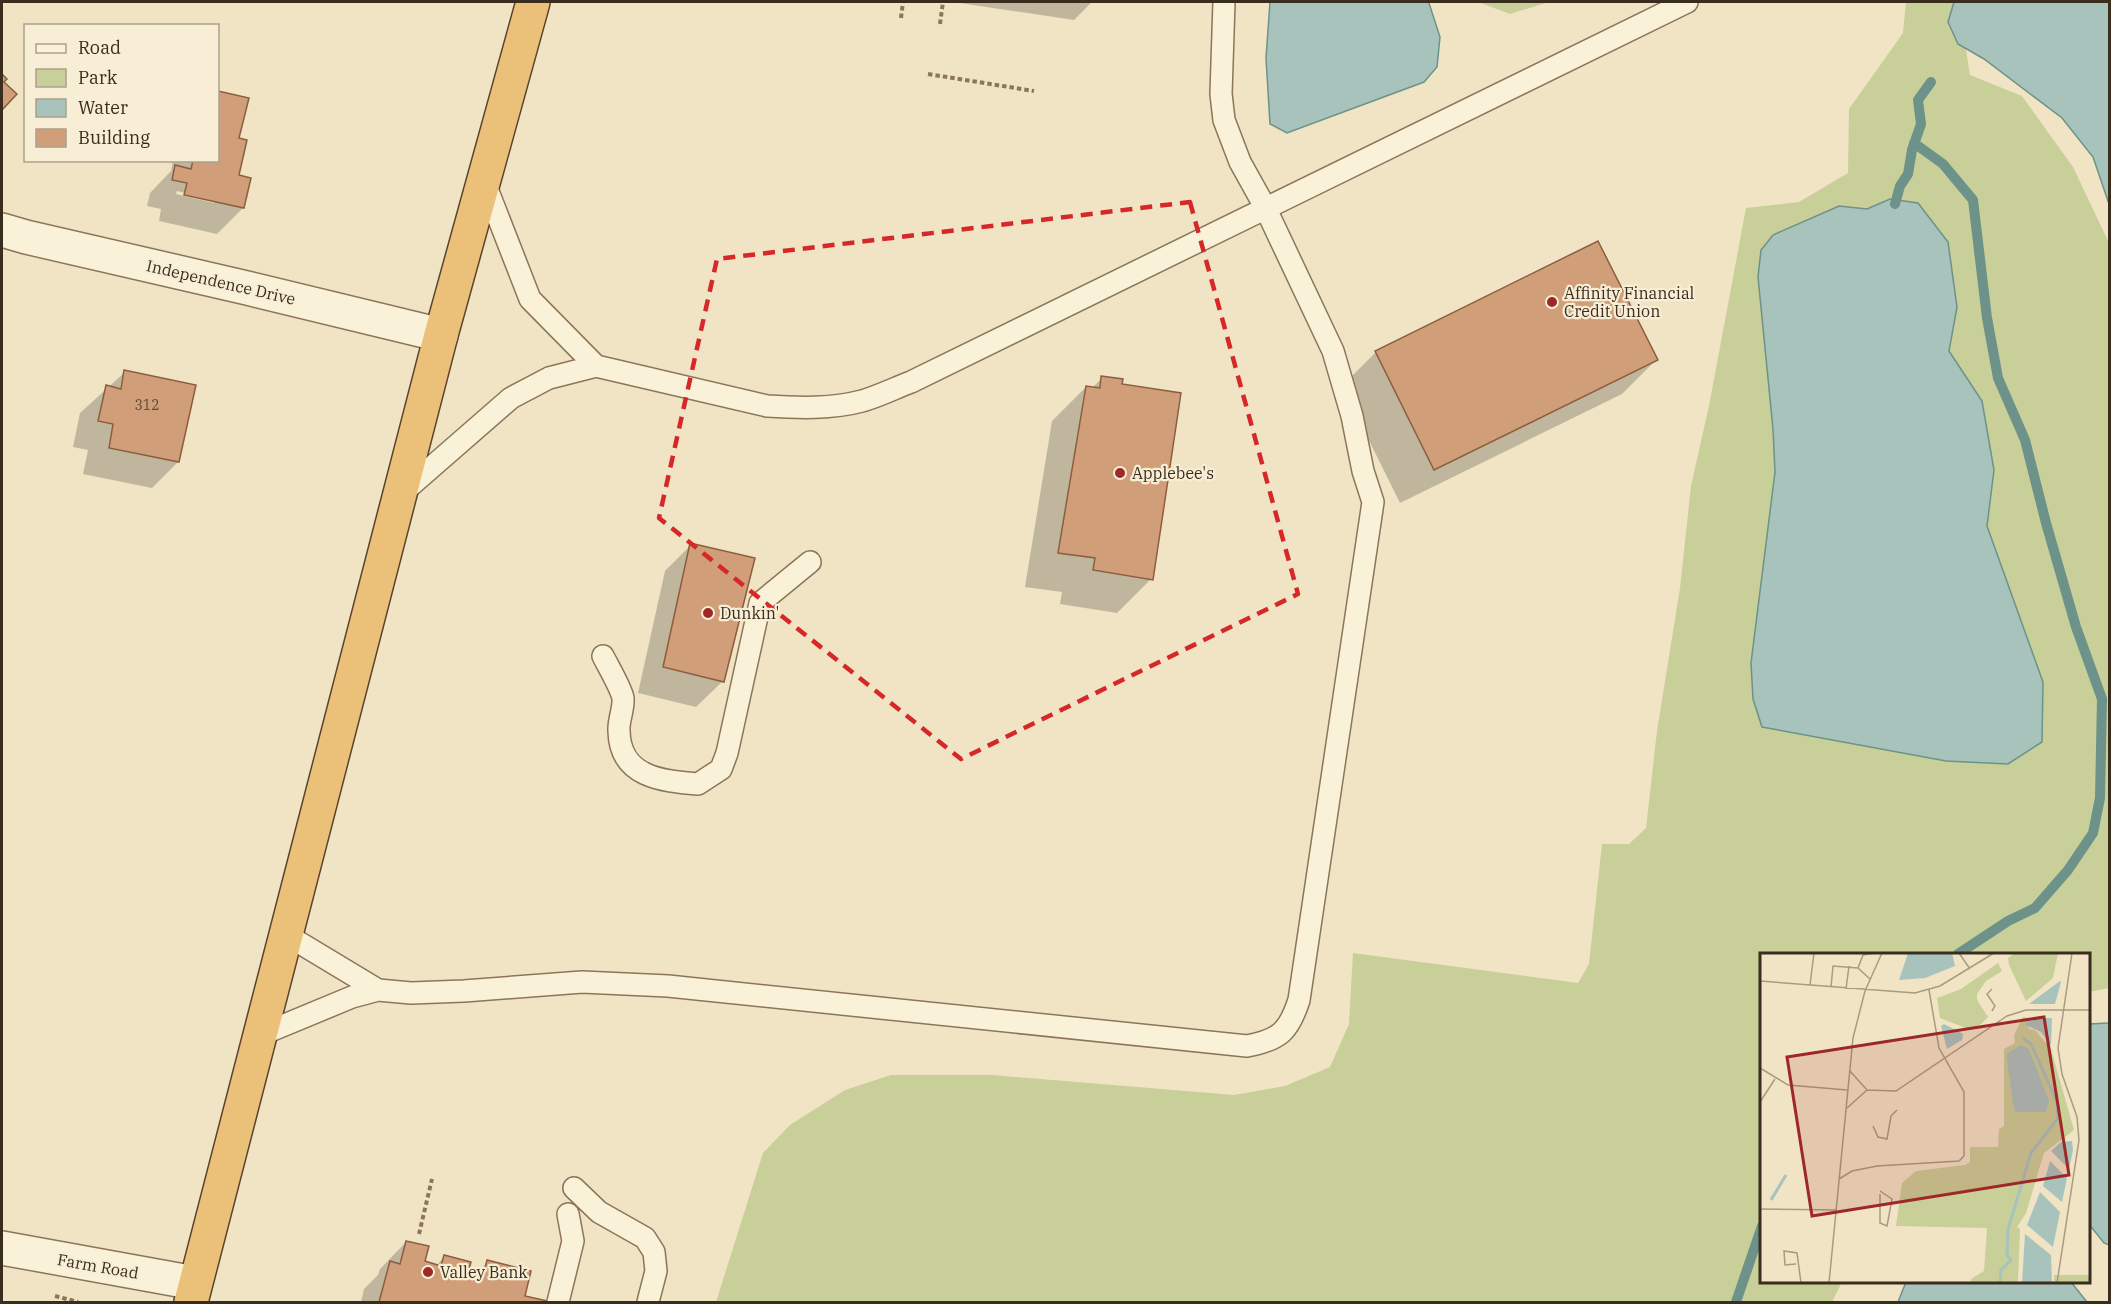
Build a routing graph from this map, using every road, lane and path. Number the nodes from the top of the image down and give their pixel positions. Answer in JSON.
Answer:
{"nodes":[{"id":1,"x":533,"y":2,"type":"edge"},
{"id":2,"x":903,"y":2,"type":"edge"},
{"id":3,"x":943,"y":2,"type":"edge"},
{"id":4,"x":1224,"y":2,"type":"edge"},
{"id":5,"x":1687,"y":2,"type":"edge"},
{"id":6,"x":901,"y":18,"type":"dead end"},
{"id":7,"x":940,"y":24,"type":"dead end"},
{"id":8,"x":928,"y":74,"type":"dead end"},
{"id":9,"x":1034,"y":91,"type":"dead end"},
{"id":10,"x":484,"y":180,"type":"junction"},
{"id":11,"x":1265,"y":207,"type":"junction"},
{"id":12,"x":2,"y":230,"type":"edge"},
{"id":13,"x":441,"y":335,"type":"junction"},
{"id":14,"x":596,"y":366,"type":"junction"},
{"id":15,"x":400,"y":494,"type":"junction"},
{"id":16,"x":810,"y":562,"type":"dead end"},
{"id":17,"x":603,"y":656,"type":"dead end"},
{"id":18,"x":285,"y":934,"type":"junction"},
{"id":19,"x":378,"y":990,"type":"junction"},
{"id":20,"x":258,"y":1036,"type":"junction"},
{"id":21,"x":432,"y":1179,"type":"dead end"},
{"id":22,"x":574,"y":1188,"type":"dead end"},
{"id":23,"x":568,"y":1214,"type":"dead end"},
{"id":24,"x":419,"y":1234,"type":"dead end"},
{"id":25,"x":2,"y":1248,"type":"edge"},
{"id":26,"x":193,"y":1293,"type":"edge"},
{"id":27,"x":53,"y":1295,"type":"dead end"},
{"id":28,"x":78,"y":1302,"type":"edge"},
{"id":29,"x":558,"y":1302,"type":"edge"},
{"id":30,"x":648,"y":1302,"type":"edge"}],
"edges":[{"from":1,"to":10,"type":"highway"},
{"from":2,"to":6,"type":"path"},
{"from":3,"to":7,"type":"path"},
{"from":4,"to":11,"type":"lane"},
{"from":5,"to":11,"type":"lane"},
{"from":8,"to":9,"type":"path"},
{"from":10,"to":13,"type":"highway"},
{"from":10,"to":14,"type":"lane"},
{"from":11,"to":14,"type":"lane"},
{"from":11,"to":19,"type":"lane"},
{"from":12,"to":13,"type":"street","name":"Independence Drive"},
{"from":13,"to":15,"type":"highway"},
{"from":14,"to":15,"type":"lane"},
{"from":15,"to":18,"type":"highway"},
{"from":16,"to":17,"type":"lane"},
{"from":18,"to":19,"type":"lane"},
{"from":18,"to":20,"type":"highway"},
{"from":19,"to":20,"type":"lane"},
{"from":20,"to":26,"type":"highway"},
{"from":21,"to":24,"type":"path"},
{"from":22,"to":30,"type":"lane"},
{"from":23,"to":29,"type":"lane"},
{"from":25,"to":26,"type":"street","name":"Farm Road"},
{"from":27,"to":28,"type":"path"}]}
